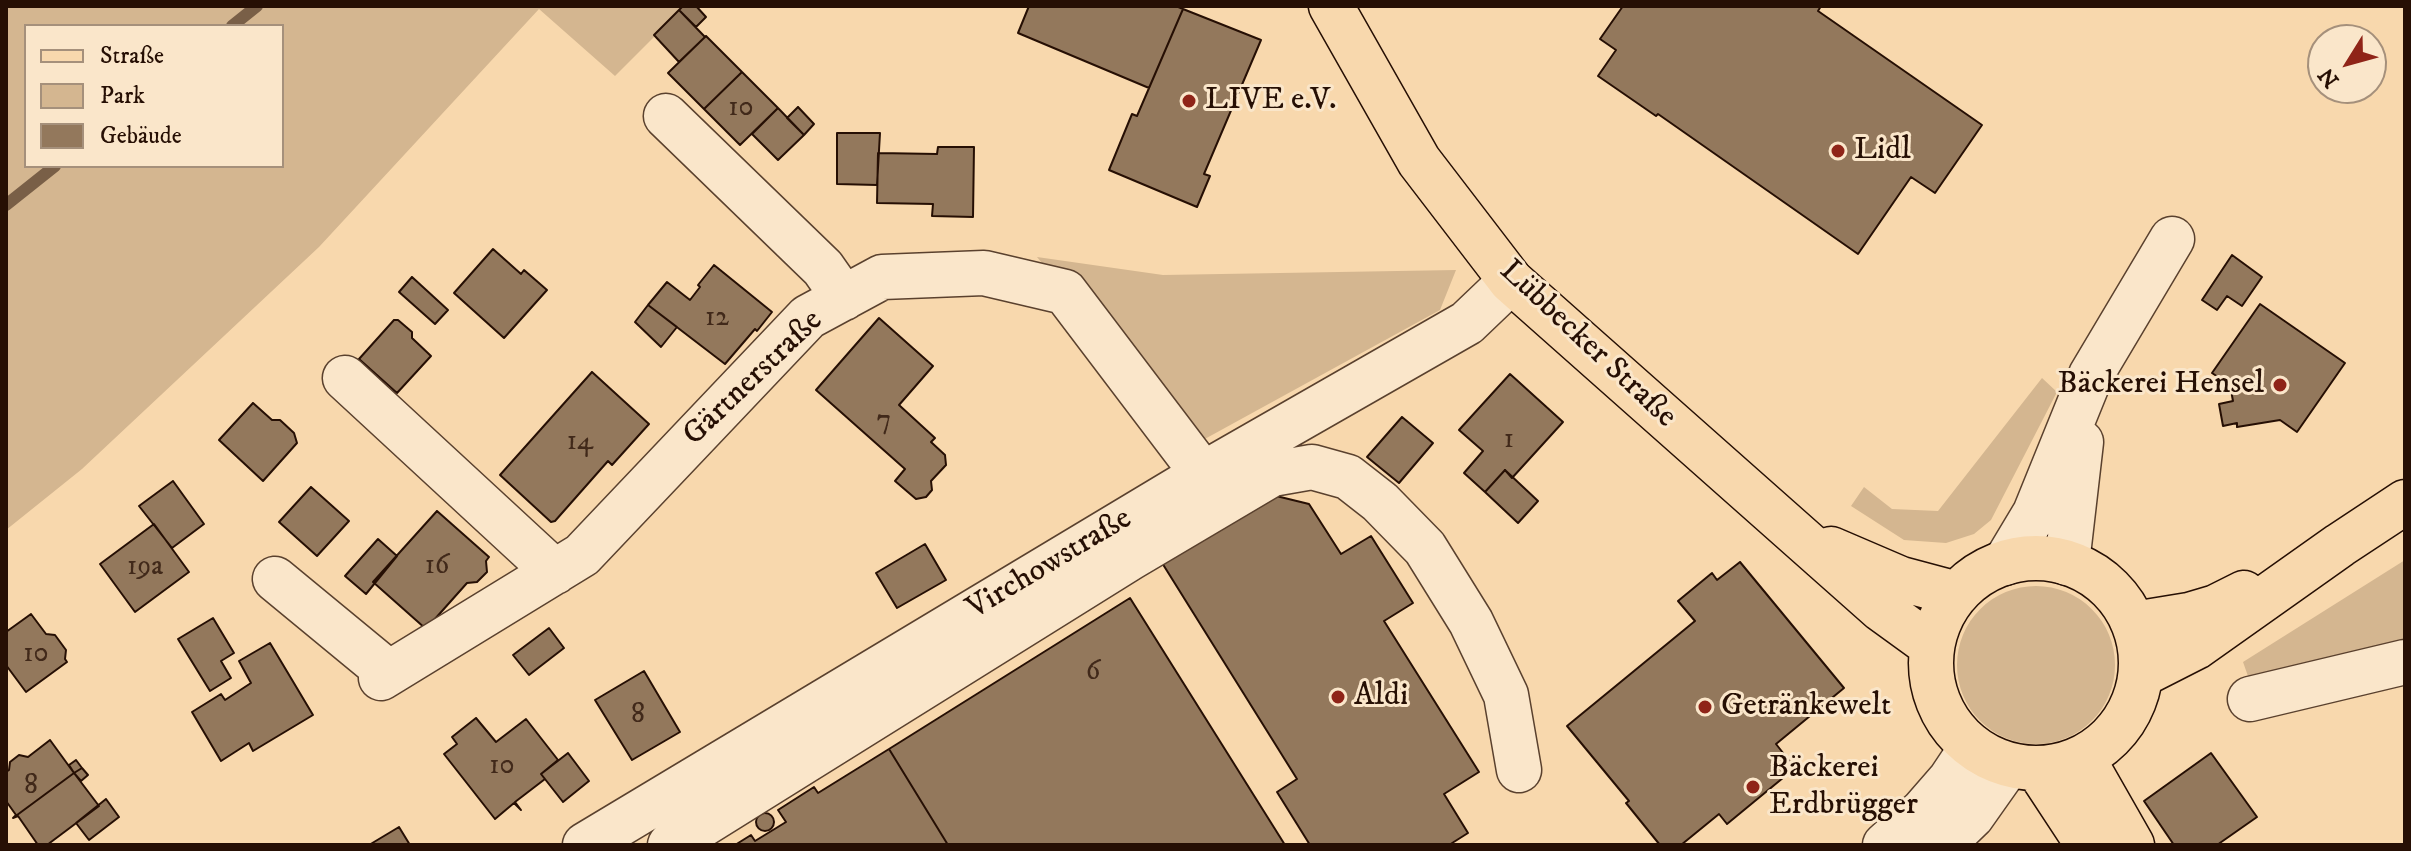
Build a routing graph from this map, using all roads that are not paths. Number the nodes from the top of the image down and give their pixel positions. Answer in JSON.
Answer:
{"nodes":[{"id":1,"x":1331,"y":6,"type":"edge"},
{"id":2,"x":666,"y":116,"type":"dead end"},
{"id":3,"x":2172,"y":239,"type":"dead end"},
{"id":4,"x":1511,"y":281,"type":"junction"},
{"id":5,"x":844,"y":298,"type":"junction"},
{"id":6,"x":2091,"y":375,"type":"junction"},
{"id":7,"x":345,"y":378,"type":"dead end"},
{"id":8,"x":1203,"y":474,"type":"junction"},
{"id":9,"x":2405,"y":502,"type":"edge"},
{"id":10,"x":1799,"y":535,"type":"junction"},
{"id":11,"x":2340,"y":545,"type":"junction"},
{"id":12,"x":2005,"y":563,"type":"junction"},
{"id":13,"x":2067,"y":563,"type":"junction"},
{"id":14,"x":555,"y":572,"type":"junction"},
{"id":15,"x":275,"y":579,"type":"dead end"},
{"id":16,"x":1957,"y":594,"type":"junction"},
{"id":17,"x":2134,"y":624,"type":"junction"},
{"id":18,"x":1932,"y":646,"type":"junction"},
{"id":19,"x":2405,"y":662,"type":"edge"},
{"id":20,"x":2141,"y":675,"type":"junction"},
{"id":21,"x":2250,"y":699,"type":"dead end"},
{"id":22,"x":2083,"y":759,"type":"junction"},
{"id":23,"x":2006,"y":760,"type":"junction"},
{"id":24,"x":1519,"y":770,"type":"dead end"},
{"id":25,"x":585,"y":845,"type":"edge"},
{"id":26,"x":670,"y":845,"type":"edge"},
{"id":27,"x":1885,"y":845,"type":"edge"},
{"id":28,"x":1942,"y":845,"type":"edge"},
{"id":29,"x":2088,"y":845,"type":"edge"},
{"id":30,"x":2132,"y":845,"type":"edge"}],
"edges":[{"from":1,"to":4,"type":"main road","name":"Lübbecker Straße"},
{"from":2,"to":5,"type":"street"},
{"from":3,"to":6,"type":"street"},
{"from":4,"to":8,"type":"street","name":"Virchowstraße"},
{"from":4,"to":10,"type":"main road","name":"Lübbecker Straße"},
{"from":5,"to":8,"type":"street","name":"Gärtnerstraße"},
{"from":5,"to":14,"type":"street","name":"Gärtnerstraße"},
{"from":6,"to":12,"type":"street"},
{"from":6,"to":13,"type":"street"},
{"from":7,"to":14,"type":"street"},
{"from":8,"to":25,"type":"street","name":"Virchowstraße"},
{"from":9,"to":11,"type":"main road"},
{"from":10,"to":16,"type":"main road","name":"Lübbecker Straße"},
{"from":10,"to":18,"type":"main road","name":"Lübbecker Straße"},
{"from":11,"to":17,"type":"main road"},
{"from":11,"to":20,"type":"main road"},
{"from":12,"to":13,"type":"main road"},
{"from":12,"to":16,"type":"main road"},
{"from":13,"to":17,"type":"main road"},
{"from":14,"to":15,"type":"street","name":"Gärtnerstraße"},
{"from":16,"to":18,"type":"main road"},
{"from":17,"to":20,"type":"main road"},
{"from":18,"to":23,"type":"main road"},
{"from":19,"to":21,"type":"street"},
{"from":20,"to":22,"type":"main road"},
{"from":22,"to":23,"type":"main road"},
{"from":22,"to":30,"type":"main road"},
{"from":23,"to":27,"type":"street"},
{"from":23,"to":28,"type":"street"},
{"from":23,"to":29,"type":"main road"},
{"from":24,"to":26,"type":"street"}]}
